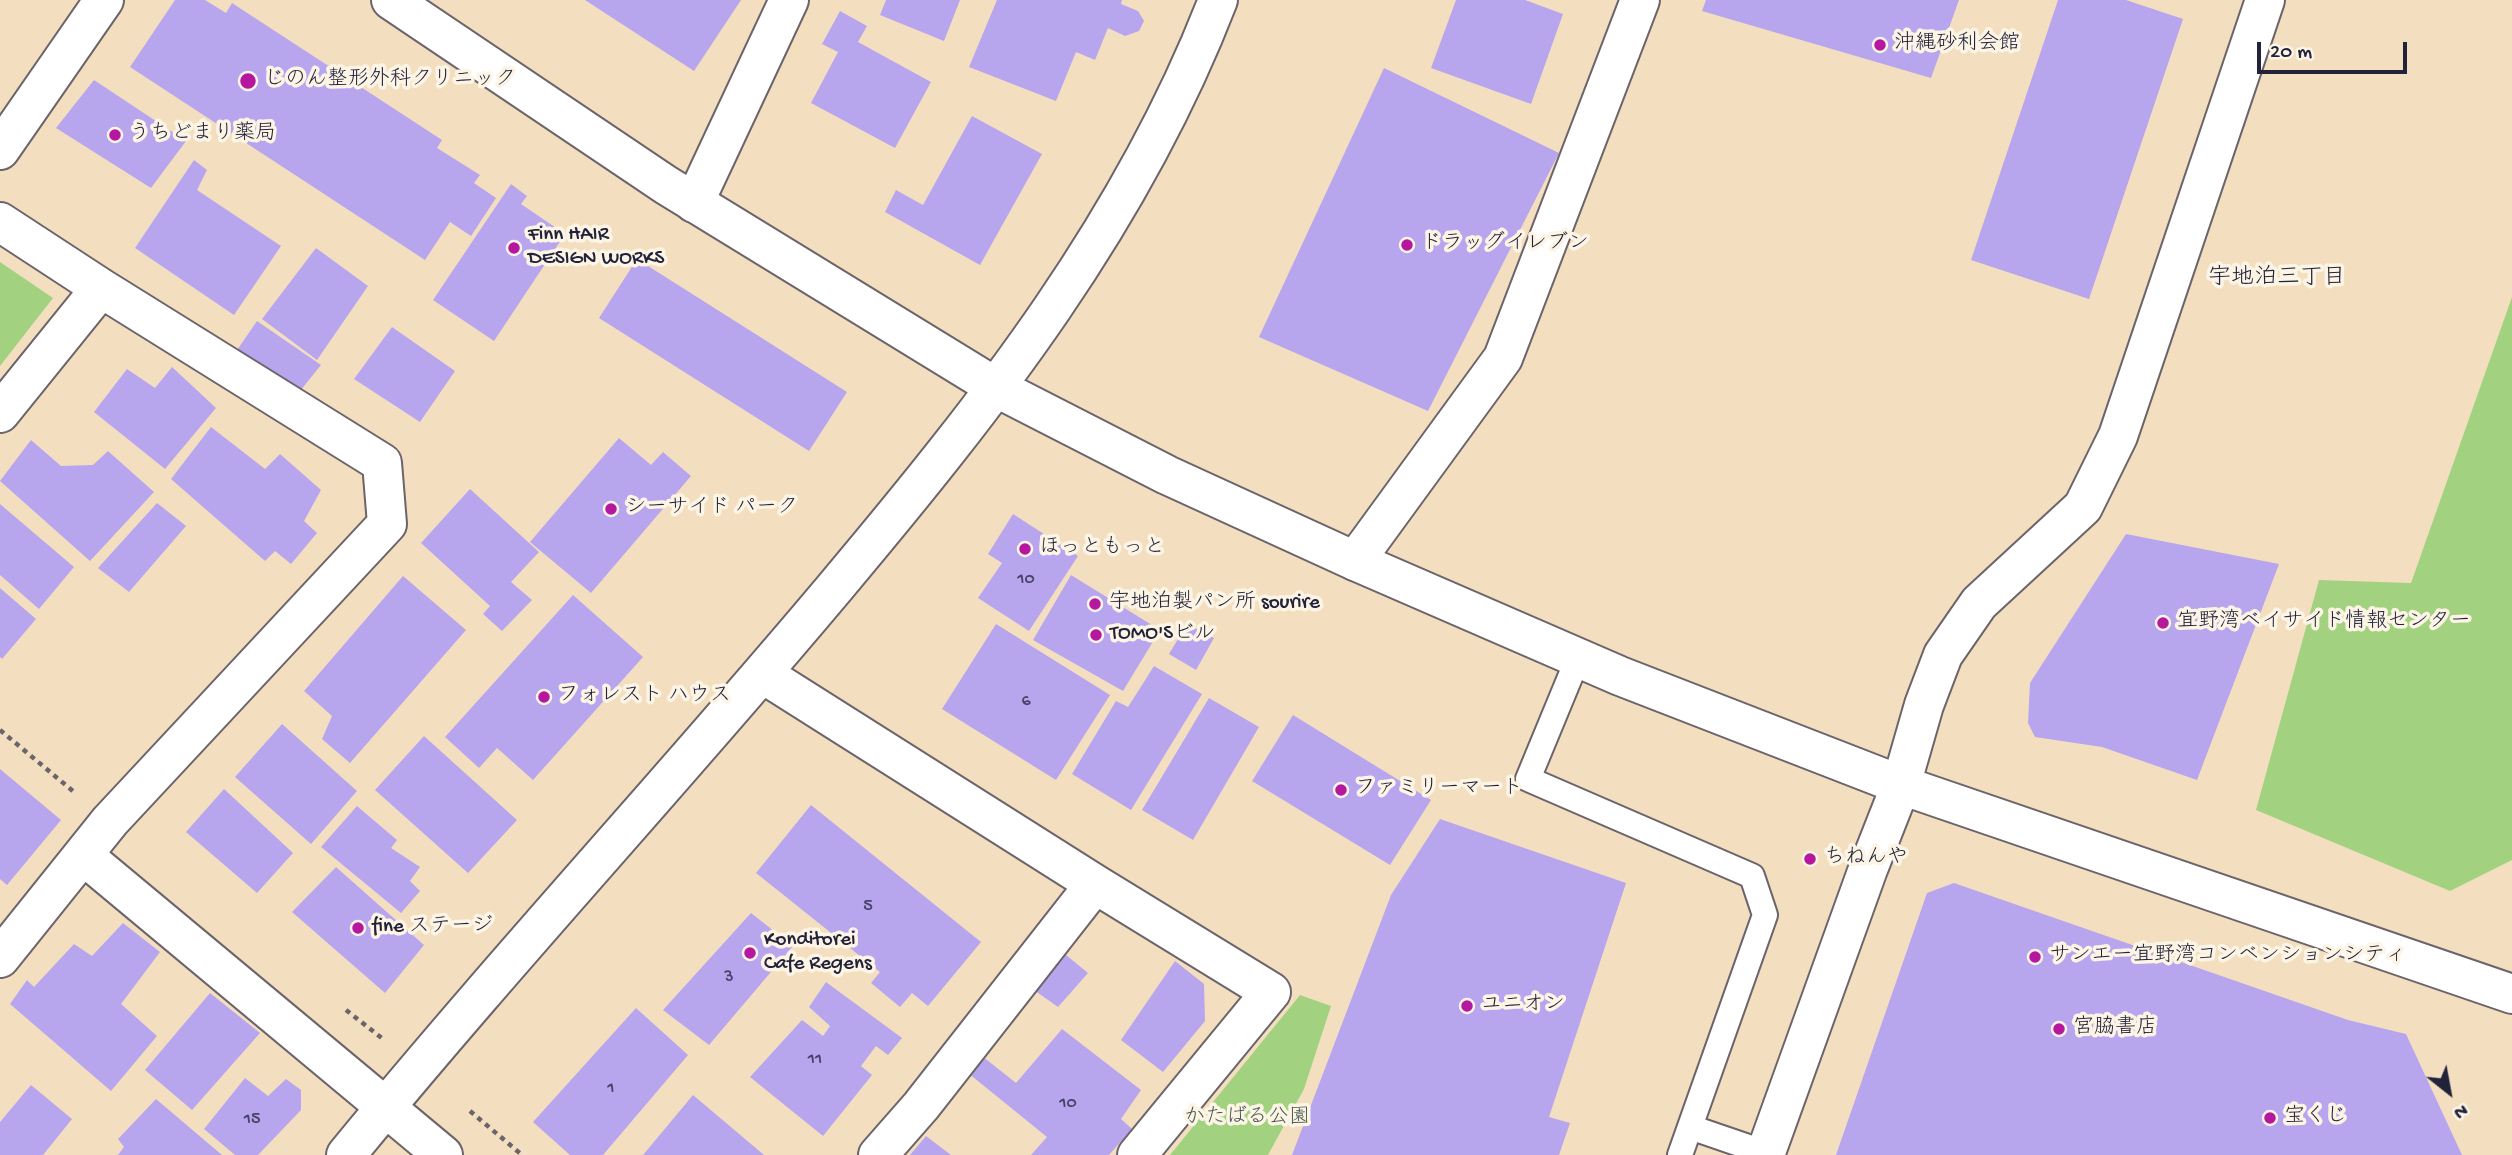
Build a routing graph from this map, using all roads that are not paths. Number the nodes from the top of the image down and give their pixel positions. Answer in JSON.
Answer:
{"nodes":[{"id":1,"x":104,"y":0,"type":"edge"},
{"id":2,"x":391,"y":0,"type":"edge"},
{"id":3,"x":789,"y":0,"type":"edge"},
{"id":4,"x":1217,"y":0,"type":"edge"},
{"id":5,"x":1640,"y":0,"type":"edge"},
{"id":6,"x":2264,"y":0,"type":"edge"},
{"id":7,"x":0,"y":150,"type":"edge"},
{"id":8,"x":694,"y":203,"type":"junction"},
{"id":9,"x":0,"y":222,"type":"edge"},
{"id":10,"x":101,"y":288,"type":"junction"},
{"id":11,"x":997,"y":388,"type":"junction"},
{"id":12,"x":0,"y":413,"type":"edge"},
{"id":13,"x":1355,"y":561,"type":"junction"},
{"id":14,"x":1578,"y":659,"type":"junction"},
{"id":15,"x":763,"y":674,"type":"junction"},
{"id":16,"x":1901,"y":785,"type":"junction"},
{"id":17,"x":84,"y":856,"type":"junction"},
{"id":18,"x":1095,"y":884,"type":"junction"},
{"id":19,"x":0,"y":958,"type":"edge"},
{"id":20,"x":2512,"y":993,"type":"edge"},
{"id":21,"x":385,"y":1107,"type":"junction"},
{"id":22,"x":1690,"y":1127,"type":"junction"},
{"id":23,"x":1766,"y":1154,"type":"edge"},
{"id":24,"x":346,"y":1155,"type":"edge"},
{"id":25,"x":443,"y":1155,"type":"edge"},
{"id":26,"x":878,"y":1155,"type":"edge"},
{"id":27,"x":1137,"y":1155,"type":"edge"},
{"id":28,"x":1680,"y":1155,"type":"edge"}],
"edges":[{"from":1,"to":7,"type":"street"},
{"from":2,"to":8,"type":"street"},
{"from":3,"to":8,"type":"street"},
{"from":4,"to":11,"type":"street"},
{"from":5,"to":13,"type":"street"},
{"from":6,"to":16,"type":"street"},
{"from":8,"to":11,"type":"street"},
{"from":9,"to":10,"type":"street"},
{"from":10,"to":12,"type":"street"},
{"from":10,"to":17,"type":"street"},
{"from":11,"to":13,"type":"street"},
{"from":11,"to":15,"type":"street"},
{"from":13,"to":14,"type":"street"},
{"from":14,"to":16,"type":"street"},
{"from":14,"to":22,"type":"lane"},
{"from":15,"to":18,"type":"street"},
{"from":15,"to":21,"type":"street"},
{"from":16,"to":20,"type":"street"},
{"from":16,"to":23,"type":"street"},
{"from":17,"to":19,"type":"street"},
{"from":17,"to":21,"type":"street"},
{"from":18,"to":26,"type":"street"},
{"from":18,"to":27,"type":"street"},
{"from":21,"to":24,"type":"street"},
{"from":21,"to":25,"type":"street"},
{"from":22,"to":23,"type":"lane"},
{"from":22,"to":28,"type":"lane"}]}
